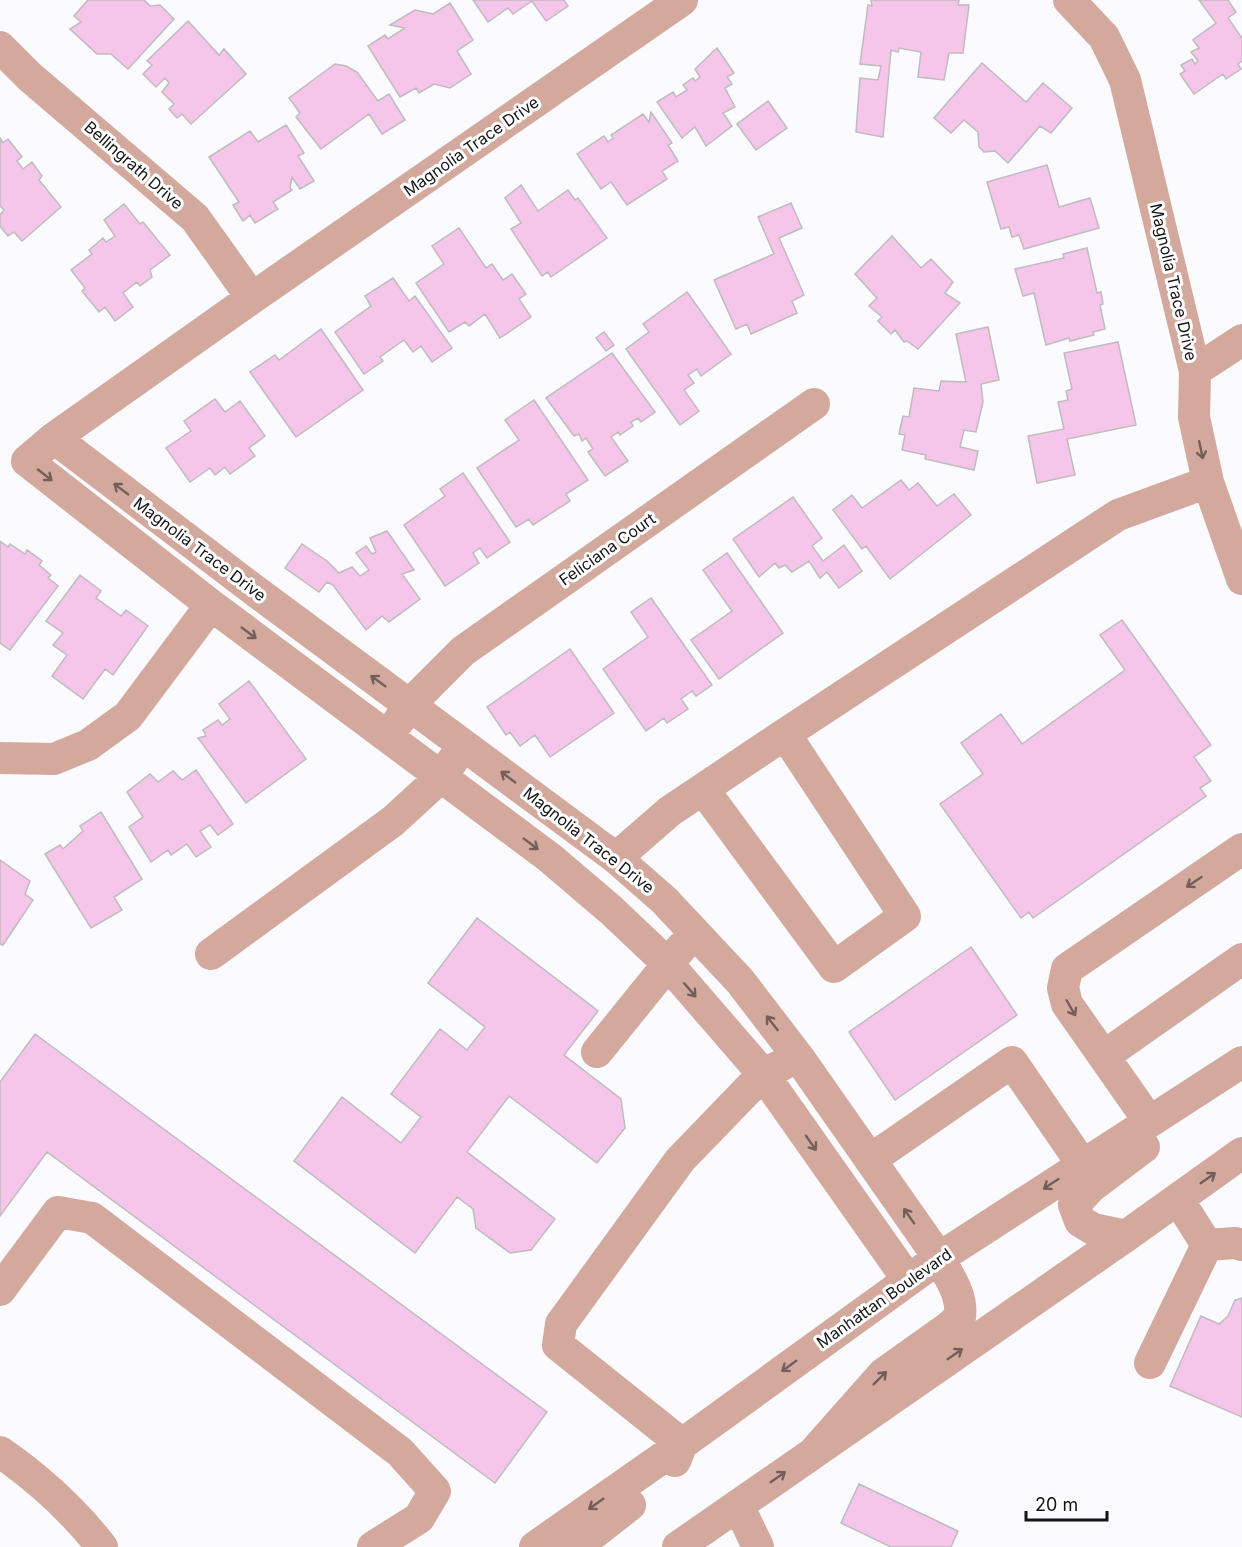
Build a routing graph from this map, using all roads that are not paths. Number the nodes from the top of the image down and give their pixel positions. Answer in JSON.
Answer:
{"nodes":[{"id":1,"x":682,"y":0,"type":"edge"},
{"id":2,"x":1077,"y":2,"type":"edge"},
{"id":3,"x":0,"y":47,"type":"edge"},
{"id":4,"x":252,"y":298,"type":"junction"},
{"id":5,"x":1242,"y":340,"type":"edge"},
{"id":6,"x":1195,"y":371,"type":"junction"},
{"id":7,"x":814,"y":404,"type":"dead end"},
{"id":8,"x":54,"y":438,"type":"junction"},
{"id":9,"x":1208,"y":482,"type":"junction"},
{"id":10,"x":1242,"y":579,"type":"edge"},
{"id":11,"x":211,"y":605,"type":"junction"},
{"id":12,"x":410,"y":704,"type":"junction"},
{"id":13,"x":785,"y":734,"type":"junction"},
{"id":14,"x":387,"y":737,"type":"junction"},
{"id":15,"x":464,"y":744,"type":"junction"},
{"id":16,"x":0,"y":758,"type":"edge"},
{"id":17,"x":442,"y":776,"type":"junction"},
{"id":18,"x":703,"y":789,"type":"junction"},
{"id":19,"x":1242,"y":849,"type":"edge"},
{"id":20,"x":616,"y":858,"type":"junction"},
{"id":21,"x":696,"y":932,"type":"junction"},
{"id":22,"x":212,"y":954,"type":"dead end"},
{"id":23,"x":1242,"y":959,"type":"edge"},
{"id":24,"x":668,"y":963,"type":"junction"},
{"id":25,"x":597,"y":1052,"type":"dead end"},
{"id":26,"x":1104,"y":1056,"type":"junction"},
{"id":27,"x":799,"y":1058,"type":"junction"},
{"id":28,"x":1242,"y":1064,"type":"edge"},
{"id":29,"x":763,"y":1074,"type":"junction"},
{"id":30,"x":1149,"y":1121,"type":"junction"},
{"id":31,"x":1242,"y":1153,"type":"edge"},
{"id":32,"x":870,"y":1160,"type":"junction"},
{"id":33,"x":1082,"y":1164,"type":"junction"},
{"id":34,"x":1178,"y":1199,"type":"junction"},
{"id":35,"x":1126,"y":1236,"type":"junction"},
{"id":36,"x":1207,"y":1245,"type":"junction"},
{"id":37,"x":1242,"y":1245,"type":"edge"},
{"id":38,"x":939,"y":1258,"type":"junction"},
{"id":39,"x":908,"y":1280,"type":"junction"},
{"id":40,"x":0,"y":1290,"type":"edge"},
{"id":41,"x":1150,"y":1363,"type":"dead end"},
{"id":42,"x":682,"y":1444,"type":"junction"},
{"id":43,"x":0,"y":1452,"type":"edge"},
{"id":44,"x":814,"y":1452,"type":"junction"},
{"id":45,"x":738,"y":1505,"type":"junction"},
{"id":46,"x":102,"y":1547,"type":"edge"},
{"id":47,"x":373,"y":1547,"type":"edge"},
{"id":48,"x":535,"y":1547,"type":"edge"},
{"id":49,"x":580,"y":1547,"type":"edge"},
{"id":50,"x":678,"y":1547,"type":"edge"},
{"id":51,"x":758,"y":1547,"type":"edge"}],
"edges":[{"from":1,"to":4,"type":"street","name":"Magnolia Trace Drive"},
{"from":2,"to":6,"type":"street","name":"Magnolia Trace Drive"},
{"from":3,"to":4,"type":"street","name":"Bellingrath Drive"},
{"from":4,"to":8,"type":"street","name":"Magnolia Trace Drive"},
{"from":5,"to":6,"type":"street"},
{"from":6,"to":9,"type":"street","name":"Magnolia Trace Drive","one_way":true},
{"from":7,"to":12,"type":"street","name":"Feliciana Court"},
{"from":8,"to":11,"type":"street","name":"Magnolia Trace Drive","one_way":true},
{"from":12,"to":8,"type":"street","name":"Magnolia Trace Drive","one_way":true},
{"from":9,"to":10,"type":"street","name":"Magnolia Trace Drive"},
{"from":9,"to":13,"type":"street"},
{"from":11,"to":14,"type":"street","name":"Magnolia Trace Drive","one_way":true},
{"from":11,"to":16,"type":"street"},
{"from":12,"to":14,"type":"street","name":"Feliciana Court"},
{"from":12,"to":15,"type":"street","name":"Magnolia Trace Drive"},
{"from":13,"to":18,"type":"street"},
{"from":13,"to":18,"type":"street"},
{"from":14,"to":17,"type":"street","name":"Magnolia Trace Drive"},
{"from":15,"to":17,"type":"street"},
{"from":20,"to":15,"type":"street","name":"Magnolia Trace Drive","one_way":true},
{"from":17,"to":22,"type":"street"},
{"from":17,"to":24,"type":"street","name":"Magnolia Trace Drive","one_way":true},
{"from":18,"to":20,"type":"street"},
{"from":19,"to":26,"type":"street","one_way":true},
{"from":20,"to":21,"type":"street","name":"Magnolia Trace Drive"},
{"from":21,"to":24,"type":"street"},
{"from":27,"to":21,"type":"street","name":"Magnolia Trace Drive","one_way":true},
{"from":23,"to":26,"type":"street"},
{"from":24,"to":25,"type":"street"},
{"from":24,"to":29,"type":"street","name":"Magnolia Trace Drive","one_way":true},
{"from":26,"to":30,"type":"street"},
{"from":27,"to":29,"type":"street"},
{"from":27,"to":32,"type":"street","name":"Magnolia Trace Drive"},
{"from":28,"to":30,"type":"street","name":"Manhattan Boulevard"},
{"from":28,"to":35,"type":"street"},
{"from":29,"to":39,"type":"street","name":"Magnolia Trace Drive","one_way":true},
{"from":29,"to":42,"type":"street"},
{"from":30,"to":33,"type":"street","name":"Manhattan Boulevard"},
{"from":34,"to":31,"type":"street","one_way":true},
{"from":32,"to":33,"type":"street"},
{"from":38,"to":32,"type":"street","name":"Magnolia Trace Drive","one_way":true},
{"from":33,"to":38,"type":"street","name":"Manhattan Boulevard","one_way":true},
{"from":34,"to":35,"type":"street"},
{"from":34,"to":36,"type":"street"},
{"from":44,"to":35,"type":"street","one_way":true},
{"from":36,"to":37,"type":"street"},
{"from":36,"to":41,"type":"street"},
{"from":38,"to":39,"type":"street","name":"Manhattan Boulevard"},
{"from":44,"to":38,"type":"street","name":"Magnolia Trace Drive","one_way":true},
{"from":39,"to":42,"type":"street","name":"Manhattan Boulevard","one_way":true},
{"from":40,"to":47,"type":"street"},
{"from":42,"to":48,"type":"street","name":"Manhattan Boulevard","one_way":true},
{"from":42,"to":49,"type":"street"},
{"from":43,"to":46,"type":"street"},
{"from":45,"to":44,"type":"street","one_way":true},
{"from":45,"to":50,"type":"street"},
{"from":45,"to":51,"type":"street"}]}
